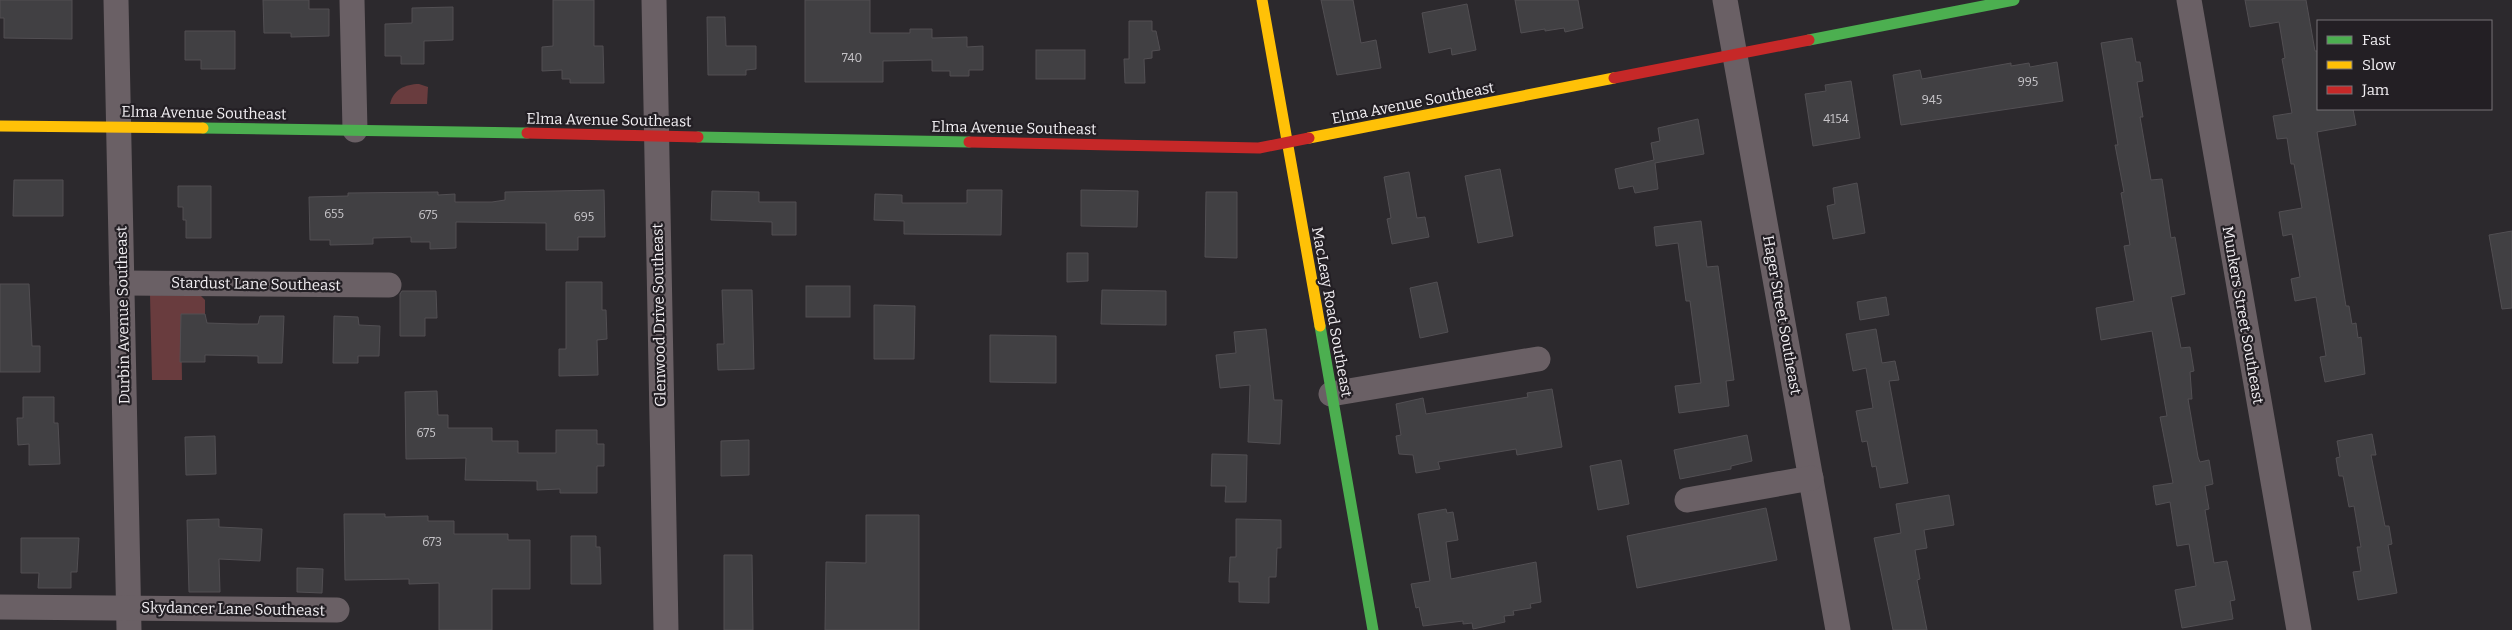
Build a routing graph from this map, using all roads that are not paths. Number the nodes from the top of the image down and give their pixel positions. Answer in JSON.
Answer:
{"nodes":[{"id":1,"x":116,"y":0,"type":"edge"},
{"id":2,"x":352,"y":0,"type":"edge"},
{"id":3,"x":654,"y":0,"type":"edge"},
{"id":4,"x":1262,"y":0,"type":"edge"},
{"id":5,"x":1725,"y":0,"type":"edge"},
{"id":6,"x":2014,"y":0,"type":"edge"},
{"id":7,"x":2189,"y":0,"type":"edge"},
{"id":8,"x":1735,"y":55,"type":"junction"},
{"id":9,"x":0,"y":126,"type":"edge"},
{"id":10,"x":118,"y":127,"type":"junction"},
{"id":11,"x":355,"y":130,"type":"junction"},
{"id":12,"x":656,"y":136,"type":"junction"},
{"id":13,"x":1288,"y":143,"type":"junction"},
{"id":14,"x":122,"y":282,"type":"junction"},
{"id":15,"x":389,"y":285,"type":"dead end"},
{"id":16,"x":1538,"y":359,"type":"dead end"},
{"id":17,"x":1331,"y":394,"type":"junction"},
{"id":18,"x":1811,"y":478,"type":"junction"},
{"id":19,"x":1686,"y":500,"type":"dead end"},
{"id":20,"x":0,"y":607,"type":"edge"},
{"id":21,"x":337,"y":610,"type":"dead end"},
{"id":22,"x":128,"y":619,"type":"edge"},
{"id":23,"x":666,"y":630,"type":"edge"},
{"id":24,"x":1373,"y":630,"type":"edge"},
{"id":25,"x":1838,"y":630,"type":"edge"},
{"id":26,"x":2299,"y":630,"type":"edge"}],
"edges":[{"from":1,"to":10,"type":"street","name":"Durbin Avenue Southeast"},
{"from":2,"to":11,"type":"street"},
{"from":3,"to":12,"type":"street","name":"Glenwood Drive Southeast"},
{"from":4,"to":13,"type":"street","name":"MacLeay Road Southeast"},
{"from":5,"to":8,"type":"street","name":"Hager Street Southeast"},
{"from":6,"to":8,"type":"street","name":"Elma Avenue Southeast"},
{"from":7,"to":26,"type":"street","name":"Munkers Street Southeast"},
{"from":8,"to":13,"type":"street","name":"Elma Avenue Southeast"},
{"from":8,"to":18,"type":"street","name":"Hager Street Southeast"},
{"from":9,"to":10,"type":"street","name":"Elma Avenue Southeast"},
{"from":10,"to":11,"type":"street","name":"Elma Avenue Southeast"},
{"from":10,"to":14,"type":"street","name":"Durbin Avenue Southeast"},
{"from":11,"to":12,"type":"street","name":"Elma Avenue Southeast"},
{"from":12,"to":13,"type":"street","name":"Elma Avenue Southeast"},
{"from":12,"to":23,"type":"street","name":"Glenwood Drive Southeast"},
{"from":13,"to":17,"type":"street","name":"MacLeay Road Southeast"},
{"from":14,"to":15,"type":"street","name":"Stardust Lane Southeast"},
{"from":14,"to":22,"type":"street","name":"Durbin Avenue Southeast"},
{"from":16,"to":17,"type":"street"},
{"from":17,"to":24,"type":"street","name":"MacLeay Road Southeast"},
{"from":18,"to":19,"type":"street"},
{"from":18,"to":25,"type":"street","name":"Hager Street Southeast"},
{"from":20,"to":22,"type":"street","name":"Skydancer Lane Southeast"},
{"from":21,"to":22,"type":"street","name":"Skydancer Lane Southeast"}]}
